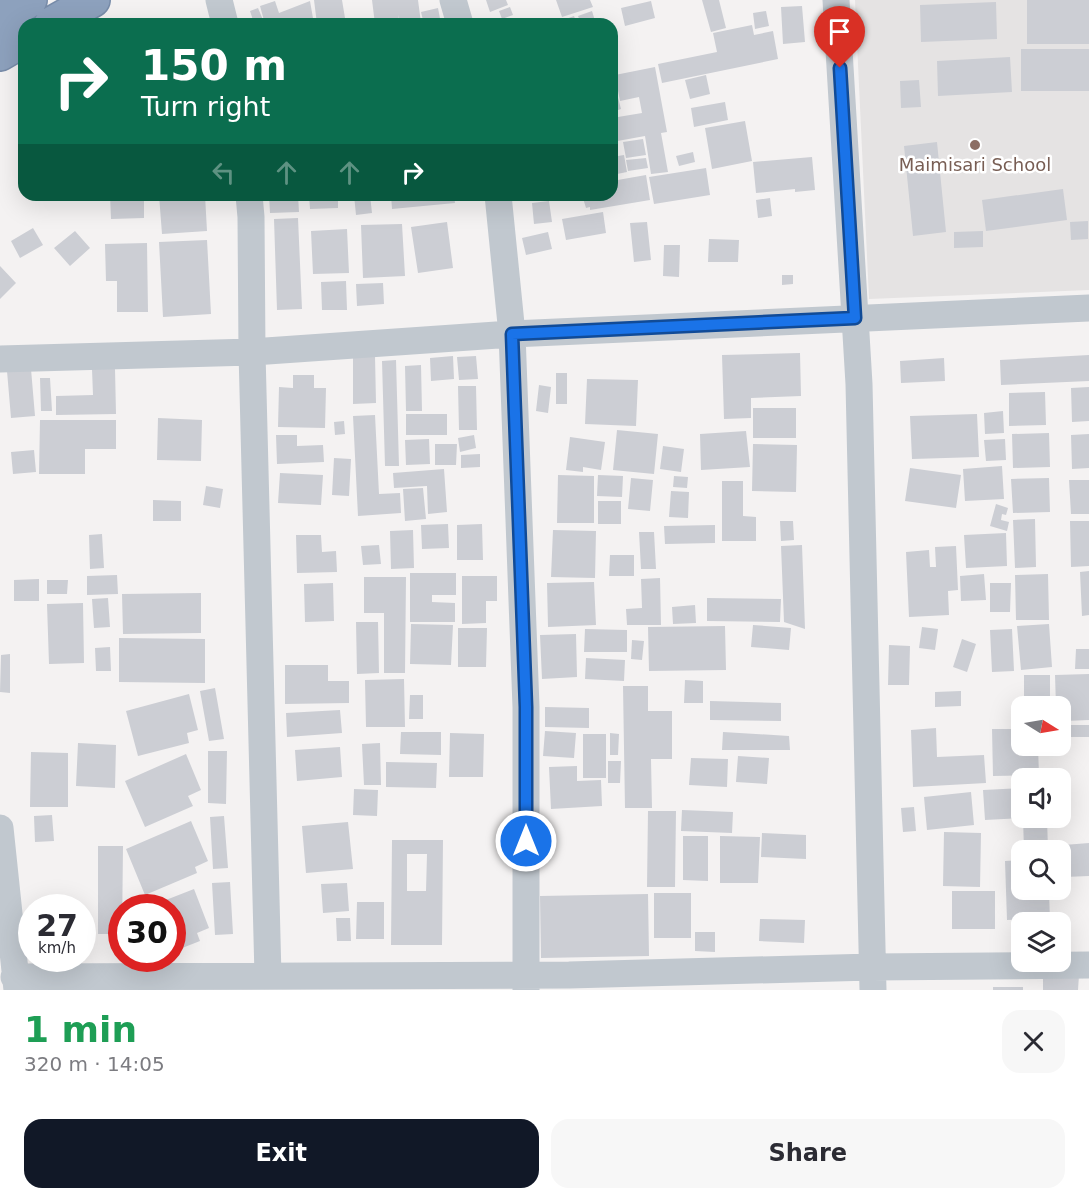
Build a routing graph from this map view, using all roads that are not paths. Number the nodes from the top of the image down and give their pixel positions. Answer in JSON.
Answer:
{"nodes":[{"id":1,"x":30,"y":0,"type":"edge"},
{"id":2,"x":93,"y":0,"type":"edge"},
{"id":3,"x":219,"y":0,"type":"edge"},
{"id":4,"x":453,"y":0,"type":"edge"},
{"id":5,"x":836,"y":0,"type":"edge"},
{"id":6,"x":62,"y":18,"type":"edge"},
{"id":7,"x":224,"y":18,"type":"edge"},
{"id":8,"x":458,"y":18,"type":"edge"},
{"id":9,"x":0,"y":19,"type":"edge"},
{"id":10,"x":18,"y":44,"type":"edge"},
{"id":11,"x":0,"y":54,"type":"edge"},
{"id":12,"x":250,"y":201,"type":"edge"},
{"id":13,"x":499,"y":201,"type":"edge"},
{"id":14,"x":1089,"y":308,"type":"edge"},
{"id":15,"x":855,"y":318,"type":"junction"},
{"id":16,"x":512,"y":334,"type":"junction"},
{"id":17,"x":252,"y":352,"type":"junction"},
{"id":18,"x":0,"y":359,"type":"edge"},
{"id":19,"x":0,"y":828,"type":"edge"},
{"id":20,"x":1089,"y":965,"type":"edge"},
{"id":21,"x":268,"y":976,"type":"junction"},
{"id":22,"x":872,"y":979,"type":"edge"},
{"id":23,"x":526,"y":983,"type":"edge"},
{"id":24,"x":16,"y":984,"type":"edge"}],
"edges":[{"from":1,"to":9,"type":"highway"},
{"from":2,"to":6,"type":"highway"},
{"from":3,"to":7,"type":"street"},
{"from":4,"to":8,"type":"street"},
{"from":5,"to":15,"type":"street"},
{"from":10,"to":11,"type":"highway"},
{"from":12,"to":17,"type":"street"},
{"from":13,"to":16,"type":"street"},
{"from":14,"to":15,"type":"street"},
{"from":15,"to":16,"type":"street"},
{"from":15,"to":22,"type":"street"},
{"from":16,"to":17,"type":"street"},
{"from":16,"to":23,"type":"street"},
{"from":17,"to":18,"type":"street"},
{"from":17,"to":21,"type":"street"},
{"from":19,"to":24,"type":"street"},
{"from":20,"to":22,"type":"street"},
{"from":21,"to":23,"type":"street"},
{"from":21,"to":24,"type":"street"},
{"from":22,"to":23,"type":"street"}]}
